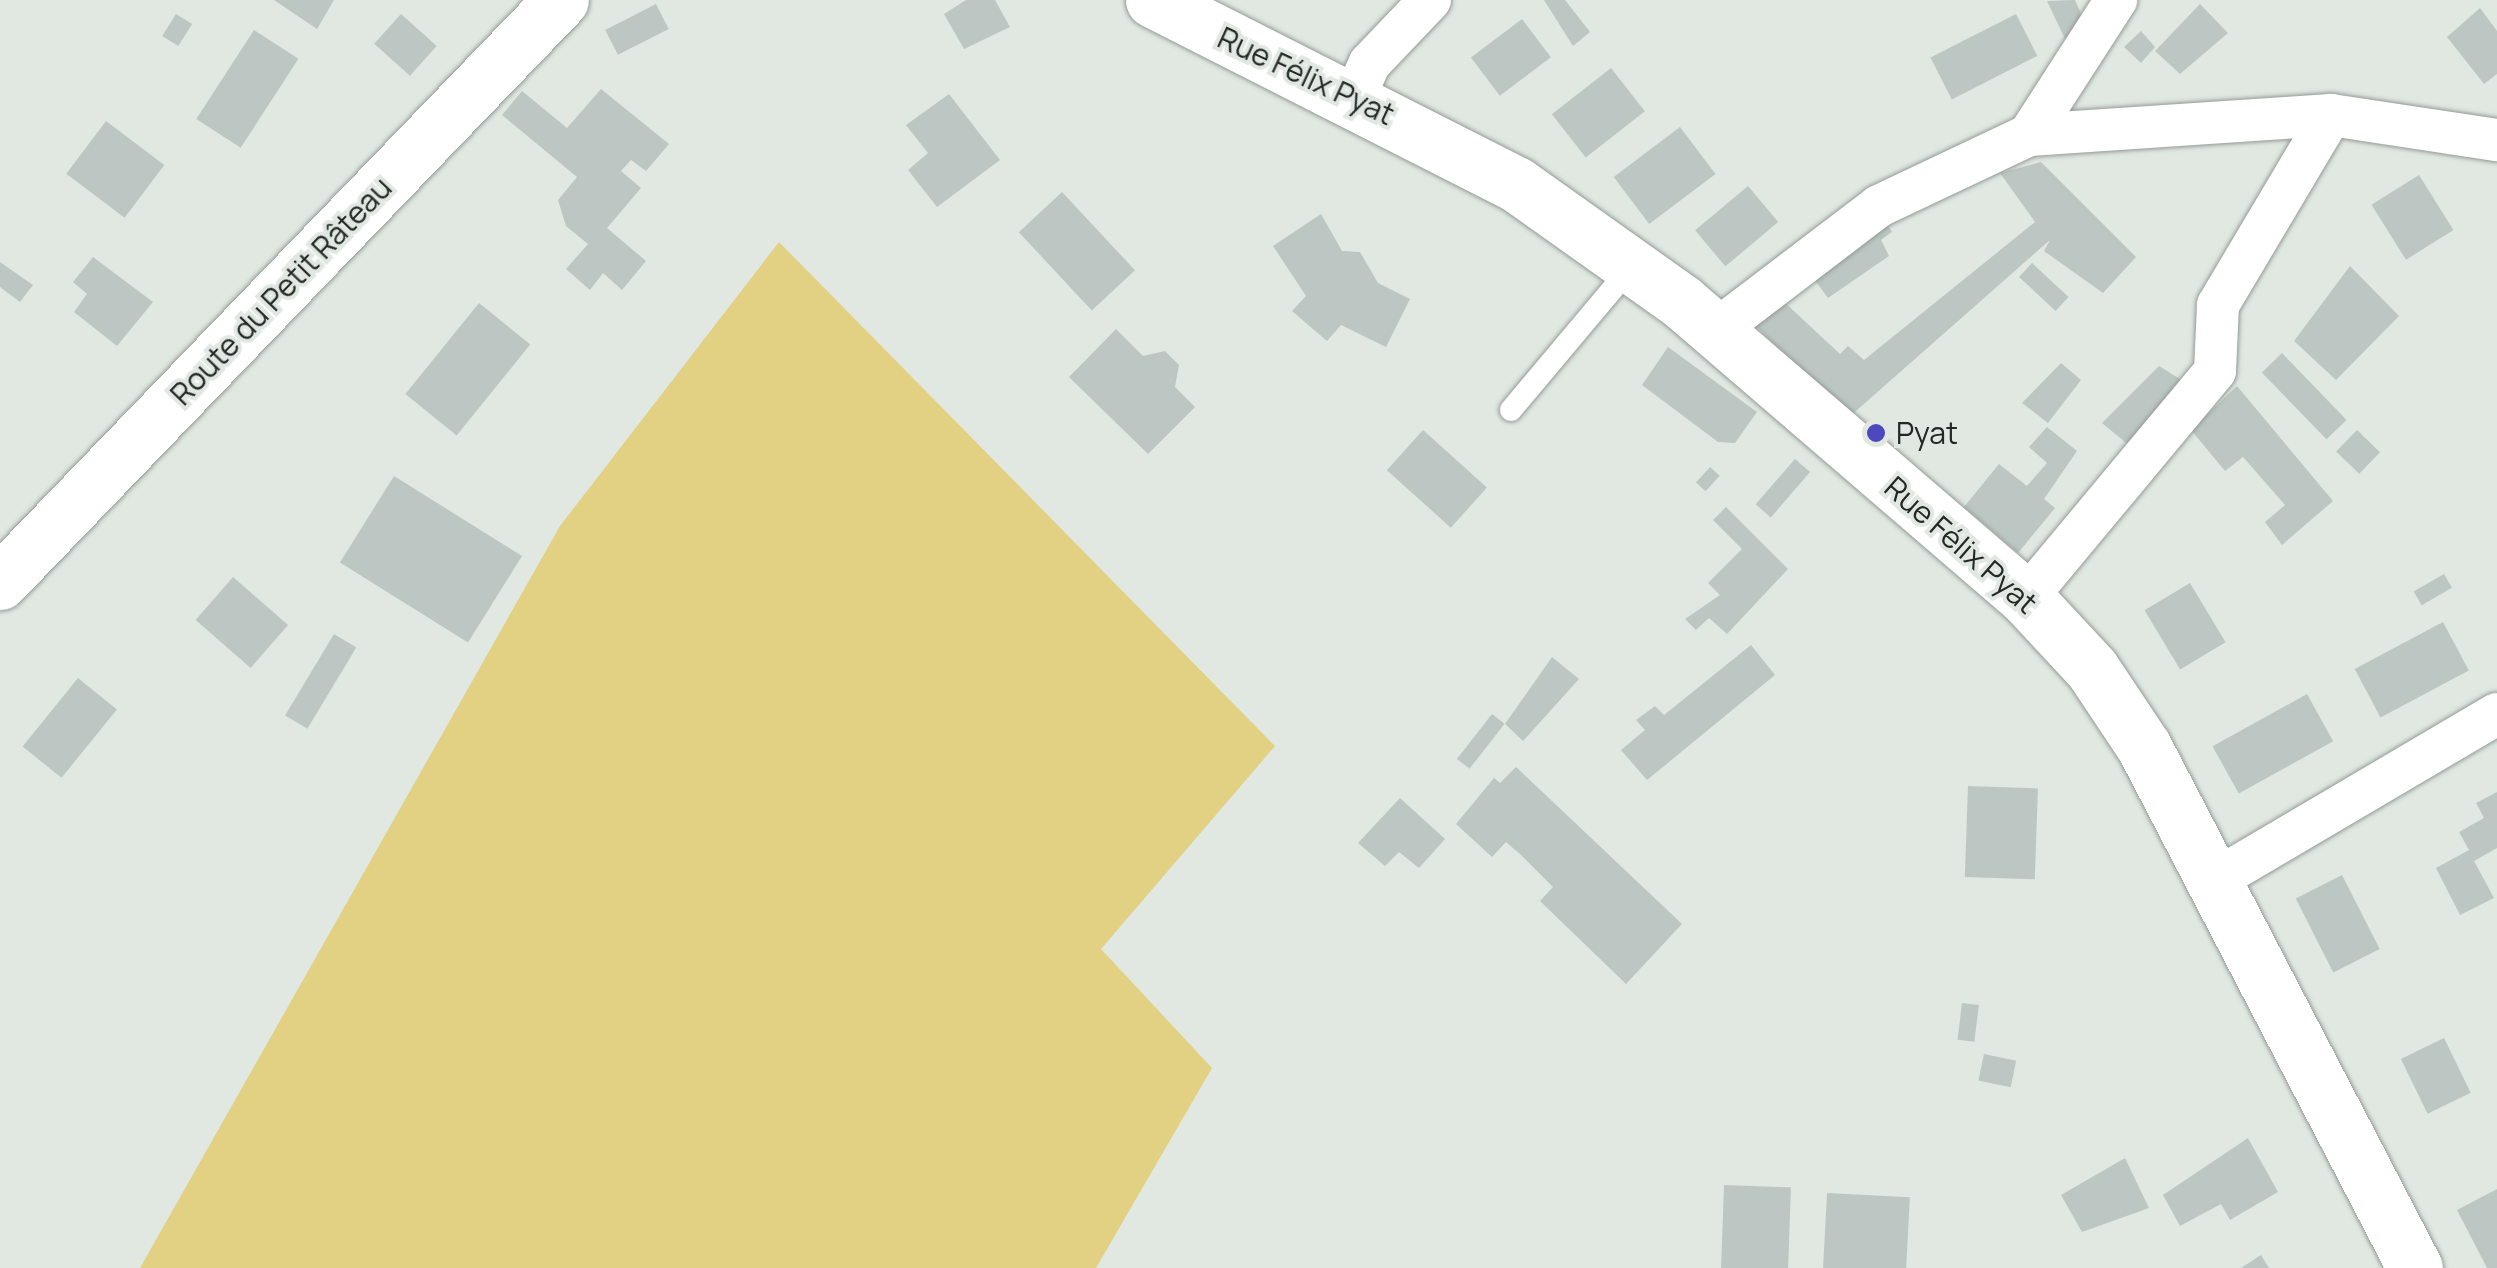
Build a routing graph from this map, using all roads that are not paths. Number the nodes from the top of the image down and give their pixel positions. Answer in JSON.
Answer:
{"nodes":[{"id":1,"x":561,"y":0,"type":"edge"},
{"id":2,"x":1153,"y":0,"type":"edge"},
{"id":3,"x":1430,"y":0,"type":"edge"},
{"id":4,"x":2116,"y":0,"type":"edge"},
{"id":5,"x":1355,"y":96,"type":"junction"},
{"id":6,"x":2330,"y":115,"type":"junction"},
{"id":7,"x":2028,"y":136,"type":"junction"},
{"id":8,"x":2497,"y":140,"type":"edge"},
{"id":9,"x":1632,"y":266,"type":"junction"},
{"id":10,"x":1715,"y":331,"type":"junction"},
{"id":11,"x":1511,"y":410,"type":"dead end"},
{"id":12,"x":0,"y":582,"type":"edge"},
{"id":13,"x":2026,"y":598,"type":"junction"},
{"id":14,"x":2497,"y":714,"type":"edge"},
{"id":15,"x":2214,"y":880,"type":"junction"},
{"id":16,"x":2414,"y":1268,"type":"edge"}],
"edges":[{"from":1,"to":12,"type":"street","name":"Route du Petit Râteau"},
{"from":2,"to":5,"type":"street","name":"Rue Félix Pyat"},
{"from":3,"to":5,"type":"street"},
{"from":4,"to":7,"type":"street"},
{"from":5,"to":9,"type":"street","name":"Rue Félix Pyat"},
{"from":6,"to":7,"type":"street"},
{"from":6,"to":8,"type":"street"},
{"from":6,"to":13,"type":"street"},
{"from":7,"to":10,"type":"street"},
{"from":9,"to":10,"type":"street","name":"Rue Félix Pyat"},
{"from":9,"to":11,"type":"lane"},
{"from":10,"to":13,"type":"street","name":"Rue Félix Pyat"},
{"from":13,"to":15,"type":"street","name":"Rue Félix Pyat"},
{"from":14,"to":15,"type":"street"},
{"from":15,"to":16,"type":"street","name":"Rue Félix Pyat"}]}
